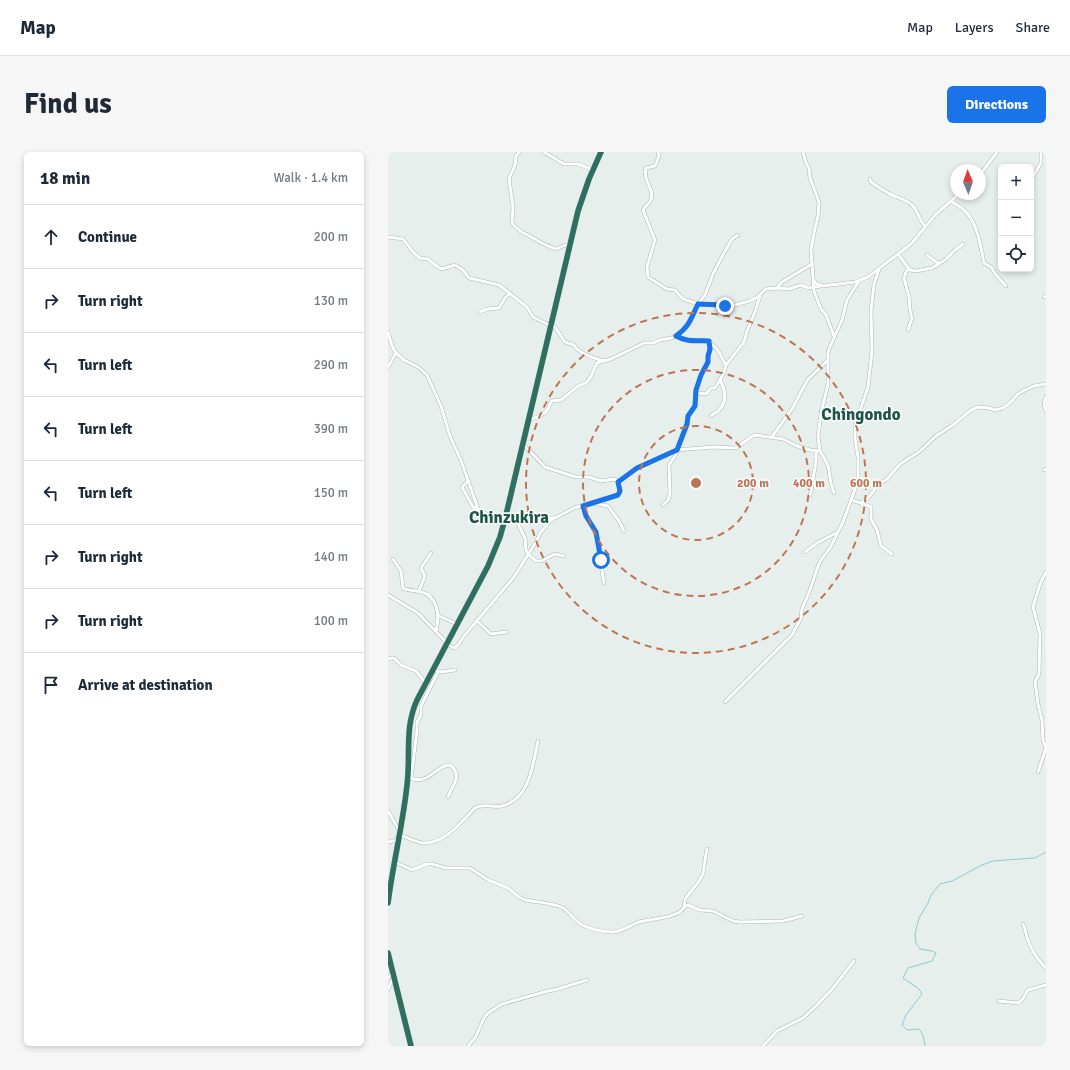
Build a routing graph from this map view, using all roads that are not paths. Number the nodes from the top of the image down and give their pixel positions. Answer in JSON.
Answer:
{"nodes":[{"id":1,"x":519,"y":152,"type":"edge"},
{"id":2,"x":544,"y":152,"type":"edge"},
{"id":3,"x":601,"y":152,"type":"edge"},
{"id":4,"x":658,"y":152,"type":"edge"},
{"id":5,"x":803,"y":152,"type":"edge"},
{"id":6,"x":997,"y":152,"type":"edge"},
{"id":7,"x":1041,"y":152,"type":"edge"},
{"id":8,"x":986,"y":167,"type":"edge"},
{"id":9,"x":593,"y":170,"type":"junction"},
{"id":10,"x":1034,"y":175,"type":"dead end"},
{"id":11,"x":870,"y":179,"type":"dead end"},
{"id":12,"x":951,"y":202,"type":"joint"},
{"id":13,"x":925,"y":226,"type":"junction"},
{"id":14,"x":738,"y":235,"type":"dead end"},
{"id":15,"x":388,"y":237,"type":"edge"},
{"id":16,"x":963,"y":244,"type":"dead end"},
{"id":17,"x":570,"y":245,"type":"junction"},
{"id":18,"x":898,"y":254,"type":"junction"},
{"id":19,"x":927,"y":255,"type":"dead end"},
{"id":20,"x":939,"y":263,"type":"junction"},
{"id":21,"x":812,"y":264,"type":"junction"},
{"id":22,"x":909,"y":268,"type":"junction"},
{"id":23,"x":880,"y":269,"type":"junction"},
{"id":24,"x":814,"y":280,"type":"junction"},
{"id":25,"x":859,"y":281,"type":"junction"},
{"id":26,"x":821,"y":286,"type":"junction"},
{"id":27,"x":1006,"y":286,"type":"dead end"},
{"id":28,"x":814,"y":287,"type":"junction"},
{"id":29,"x":777,"y":288,"type":"junction"},
{"id":30,"x":510,"y":293,"type":"junction"},
{"id":31,"x":760,"y":294,"type":"junction"},
{"id":32,"x":698,"y":304,"type":"junction"},
{"id":33,"x":480,"y":312,"type":"dead end"},
{"id":34,"x":551,"y":326,"type":"junction"},
{"id":35,"x":908,"y":330,"type":"dead end"},
{"id":36,"x":388,"y":332,"type":"edge"},
{"id":37,"x":676,"y":336,"type":"junction"},
{"id":38,"x":834,"y":337,"type":"junction"},
{"id":39,"x":710,"y":341,"type":"junction"},
{"id":40,"x":396,"y":353,"type":"junction"},
{"id":41,"x":606,"y":361,"type":"junction"},
{"id":42,"x":828,"y":361,"type":"junction"},
{"id":43,"x":726,"y":365,"type":"junction"},
{"id":44,"x":388,"y":367,"type":"edge"},
{"id":45,"x":719,"y":379,"type":"junction"},
{"id":46,"x":1046,"y":384,"type":"edge"},
{"id":47,"x":695,"y":395,"type":"junction"},
{"id":48,"x":1046,"y":397,"type":"edge"},
{"id":49,"x":1046,"y":411,"type":"edge"},
{"id":50,"x":711,"y":416,"type":"dead end"},
{"id":51,"x":529,"y":419,"type":"junction"},
{"id":52,"x":771,"y":438,"type":"junction"},
{"id":53,"x":523,"y":443,"type":"junction"},
{"id":54,"x":677,"y":450,"type":"junction"},
{"id":55,"x":820,"y":450,"type":"junction"},
{"id":56,"x":816,"y":451,"type":"junction"},
{"id":57,"x":468,"y":481,"type":"junction"},
{"id":58,"x":619,"y":481,"type":"junction"},
{"id":59,"x":834,"y":493,"type":"dead end"},
{"id":60,"x":810,"y":496,"type":"dead end"},
{"id":61,"x":851,"y":500,"type":"junction"},
{"id":62,"x":592,"y":503,"type":"junction"},
{"id":63,"x":861,"y":503,"type":"junction"},
{"id":64,"x":663,"y":505,"type":"dead end"},
{"id":65,"x":583,"y":506,"type":"junction"},
{"id":66,"x":478,"y":509,"type":"junction"},
{"id":67,"x":506,"y":515,"type":"junction"},
{"id":68,"x":515,"y":518,"type":"junction"},
{"id":69,"x":553,"y":518,"type":"junction"},
{"id":70,"x":624,"y":531,"type":"dead end"},
{"id":71,"x":838,"y":532,"type":"junction"},
{"id":72,"x":806,"y":552,"type":"dead end"},
{"id":73,"x":432,"y":553,"type":"dead end"},
{"id":74,"x":528,"y":554,"type":"junction"},
{"id":75,"x":892,"y":554,"type":"dead end"},
{"id":76,"x":564,"y":556,"type":"dead end"},
{"id":77,"x":393,"y":559,"type":"dead end"},
{"id":78,"x":1046,"y":572,"type":"edge"},
{"id":79,"x":604,"y":583,"type":"dead end"},
{"id":80,"x":419,"y":591,"type":"junction"},
{"id":81,"x":388,"y":595,"type":"edge"},
{"id":82,"x":437,"y":615,"type":"junction"},
{"id":83,"x":477,"y":621,"type":"junction"},
{"id":84,"x":457,"y":624,"type":"junction"},
{"id":85,"x":436,"y":631,"type":"junction"},
{"id":86,"x":506,"y":632,"type":"dead end"},
{"id":87,"x":447,"y":644,"type":"junction"},
{"id":88,"x":388,"y":659,"type":"edge"},
{"id":89,"x":436,"y":670,"type":"junction"},
{"id":90,"x":455,"y":670,"type":"dead end"},
{"id":91,"x":426,"y":684,"type":"junction"},
{"id":92,"x":725,"y":702,"type":"dead end"},
{"id":93,"x":538,"y":741,"type":"dead end"},
{"id":94,"x":1038,"y":772,"type":"dead end"},
{"id":95,"x":409,"y":778,"type":"junction"},
{"id":96,"x":448,"y":797,"type":"dead end"},
{"id":97,"x":388,"y":812,"type":"edge"},
{"id":98,"x":399,"y":836,"type":"junction"},
{"id":99,"x":388,"y":842,"type":"edge"},
{"id":100,"x":707,"y":849,"type":"dead end"},
{"id":101,"x":395,"y":862,"type":"junction"},
{"id":102,"x":388,"y":903,"type":"edge"},
{"id":103,"x":684,"y":907,"type":"junction"},
{"id":104,"x":802,"y":916,"type":"dead end"},
{"id":105,"x":1023,"y":924,"type":"dead end"},
{"id":106,"x":388,"y":953,"type":"edge"},
{"id":107,"x":854,"y":961,"type":"dead end"},
{"id":108,"x":389,"y":962,"type":"edge"},
{"id":109,"x":1046,"y":968,"type":"edge"},
{"id":110,"x":391,"y":976,"type":"edge"},
{"id":111,"x":587,"y":980,"type":"dead end"},
{"id":112,"x":1046,"y":985,"type":"edge"},
{"id":113,"x":388,"y":990,"type":"edge"},
{"id":114,"x":999,"y":1000,"type":"dead end"},
{"id":115,"x":411,"y":1046,"type":"edge"},
{"id":116,"x":468,"y":1046,"type":"edge"},
{"id":117,"x":763,"y":1046,"type":"edge"}],
"edges":[{"from":1,"to":17,"type":"street"},
{"from":2,"to":9,"type":"street"},
{"from":3,"to":9,"type":"highway"},
{"from":4,"to":32,"type":"street"},
{"from":5,"to":21,"type":"street"},
{"from":6,"to":8,"type":"street"},
{"from":7,"to":10,"type":"street"},
{"from":9,"to":17,"type":"highway"},
{"from":11,"to":13,"type":"street"},
{"from":12,"to":13,"type":"street"},
{"from":12,"to":27,"type":"street"},
{"from":13,"to":18,"type":"street"},
{"from":14,"to":32,"type":"street"},
{"from":15,"to":30,"type":"street"},
{"from":16,"to":20,"type":"street"},
{"from":17,"to":34,"type":"highway"},
{"from":18,"to":22,"type":"street"},
{"from":18,"to":23,"type":"street"},
{"from":19,"to":20,"type":"street"},
{"from":20,"to":22,"type":"street"},
{"from":21,"to":24,"type":"street"},
{"from":21,"to":29,"type":"street"},
{"from":22,"to":35,"type":"street"},
{"from":23,"to":25,"type":"street"},
{"from":23,"to":61,"type":"street"},
{"from":24,"to":26,"type":"street"},
{"from":24,"to":28,"type":"street"},
{"from":25,"to":26,"type":"street"},
{"from":25,"to":38,"type":"street"},
{"from":26,"to":28,"type":"street"},
{"from":28,"to":29,"type":"street"},
{"from":28,"to":38,"type":"street"},
{"from":29,"to":31,"type":"street"},
{"from":30,"to":33,"type":"street"},
{"from":30,"to":34,"type":"street"},
{"from":31,"to":32,"type":"street"},
{"from":31,"to":43,"type":"street"},
{"from":32,"to":37,"type":"street"},
{"from":34,"to":41,"type":"street"},
{"from":34,"to":51,"type":"highway"},
{"from":36,"to":40,"type":"street"},
{"from":37,"to":39,"type":"street"},
{"from":37,"to":41,"type":"street"},
{"from":38,"to":42,"type":"street"},
{"from":39,"to":43,"type":"street"},
{"from":39,"to":47,"type":"street"},
{"from":40,"to":44,"type":"street"},
{"from":40,"to":57,"type":"street"},
{"from":41,"to":51,"type":"street"},
{"from":42,"to":52,"type":"street"},
{"from":42,"to":55,"type":"street"},
{"from":43,"to":45,"type":"street"},
{"from":45,"to":47,"type":"street"},
{"from":45,"to":50,"type":"street"},
{"from":46,"to":63,"type":"street"},
{"from":47,"to":54,"type":"street"},
{"from":48,"to":49,"type":"street"},
{"from":51,"to":53,"type":"highway"},
{"from":52,"to":54,"type":"street"},
{"from":52,"to":56,"type":"street"},
{"from":53,"to":58,"type":"street"},
{"from":53,"to":67,"type":"highway"},
{"from":54,"to":58,"type":"street"},
{"from":54,"to":64,"type":"street"},
{"from":55,"to":56,"type":"street"},
{"from":55,"to":59,"type":"street"},
{"from":56,"to":60,"type":"street"},
{"from":57,"to":66,"type":"street"},
{"from":57,"to":66,"type":"street"},
{"from":58,"to":62,"type":"street"},
{"from":61,"to":63,"type":"street"},
{"from":61,"to":71,"type":"street"},
{"from":62,"to":65,"type":"street"},
{"from":62,"to":70,"type":"street"},
{"from":63,"to":75,"type":"street"},
{"from":65,"to":69,"type":"street"},
{"from":65,"to":79,"type":"street"},
{"from":66,"to":67,"type":"street"},
{"from":67,"to":68,"type":"street"},
{"from":67,"to":84,"type":"highway"},
{"from":68,"to":69,"type":"street"},
{"from":68,"to":74,"type":"street"},
{"from":69,"to":74,"type":"street"},
{"from":71,"to":72,"type":"street"},
{"from":71,"to":92,"type":"street"},
{"from":73,"to":80,"type":"street"},
{"from":74,"to":76,"type":"street"},
{"from":74,"to":83,"type":"street"},
{"from":77,"to":80,"type":"street"},
{"from":78,"to":94,"type":"street"},
{"from":80,"to":82,"type":"street"},
{"from":81,"to":85,"type":"street"},
{"from":82,"to":84,"type":"street"},
{"from":82,"to":85,"type":"street"},
{"from":83,"to":86,"type":"street"},
{"from":83,"to":87,"type":"street"},
{"from":84,"to":87,"type":"highway"},
{"from":85,"to":87,"type":"street"},
{"from":87,"to":89,"type":"highway"},
{"from":88,"to":91,"type":"street"},
{"from":89,"to":90,"type":"street"},
{"from":89,"to":91,"type":"highway"},
{"from":89,"to":95,"type":"street"},
{"from":91,"to":95,"type":"highway"},
{"from":93,"to":98,"type":"street"},
{"from":95,"to":96,"type":"street"},
{"from":95,"to":98,"type":"highway"},
{"from":97,"to":98,"type":"street"},
{"from":98,"to":99,"type":"street"},
{"from":98,"to":101,"type":"highway"},
{"from":100,"to":103,"type":"street"},
{"from":101,"to":102,"type":"highway"},
{"from":101,"to":103,"type":"street"},
{"from":103,"to":104,"type":"street"},
{"from":105,"to":109,"type":"street"},
{"from":106,"to":108,"type":"highway"},
{"from":107,"to":117,"type":"street"},
{"from":108,"to":110,"type":"highway"},
{"from":110,"to":113,"type":"street"},
{"from":110,"to":115,"type":"highway"},
{"from":111,"to":116,"type":"street"},
{"from":112,"to":114,"type":"street"}]}
